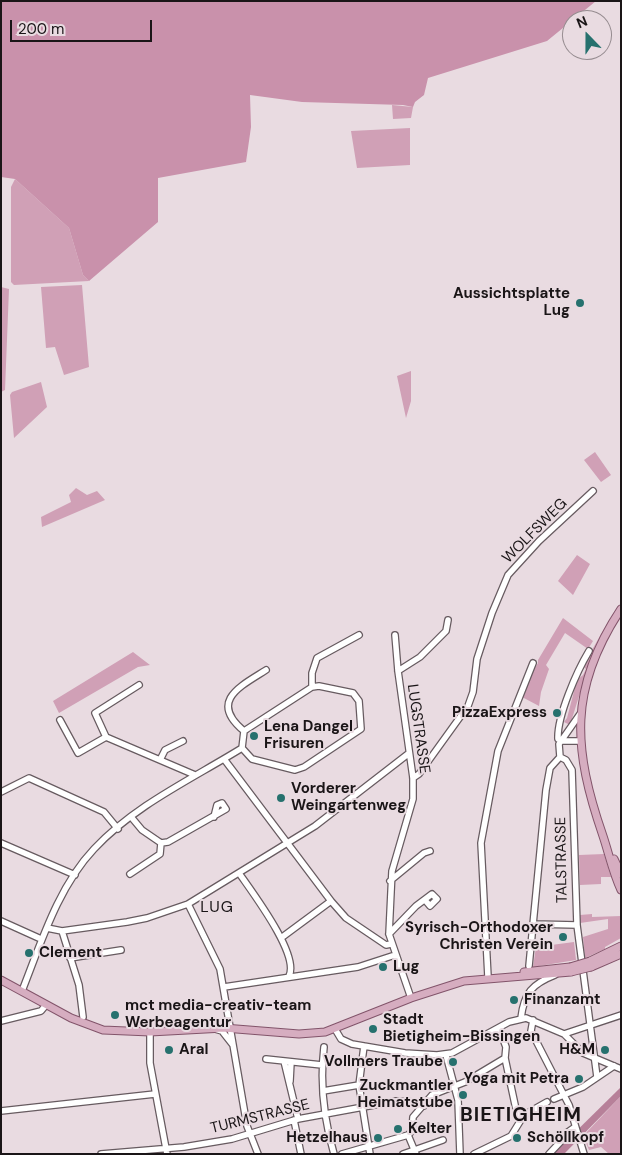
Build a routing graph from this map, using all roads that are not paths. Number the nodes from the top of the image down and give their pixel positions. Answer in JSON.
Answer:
{"nodes":[{"id":1,"x":593,"y":491,"type":"dead end"},
{"id":2,"x":621,"y":610,"type":"edge"},
{"id":3,"x":448,"y":620,"type":"dead end"},
{"id":4,"x":359,"y":636,"type":"dead end"},
{"id":5,"x":395,"y":636,"type":"dead end"},
{"id":6,"x":589,"y":651,"type":"dead end"},
{"id":7,"x":533,"y":663,"type":"dead end"},
{"id":8,"x":266,"y":670,"type":"dead end"},
{"id":9,"x":398,"y":671,"type":"junction"},
{"id":10,"x":139,"y":684,"type":"dead end"},
{"id":11,"x":312,"y":687,"type":"junction"},
{"id":12,"x":580,"y":714,"type":"junction"},
{"id":13,"x":60,"y":720,"type":"dead end"},
{"id":14,"x":560,"y":727,"type":"junction"},
{"id":15,"x":244,"y":731,"type":"junction"},
{"id":16,"x":568,"y":731,"type":"junction"},
{"id":17,"x":106,"y":737,"type":"junction"},
{"id":18,"x":580,"y":737,"type":"junction"},
{"id":19,"x":182,"y":741,"type":"dead end"},
{"id":20,"x":561,"y":741,"type":"junction"},
{"id":21,"x":242,"y":748,"type":"junction"},
{"id":22,"x":408,"y":754,"type":"junction"},
{"id":23,"x":560,"y":757,"type":"junction"},
{"id":24,"x":224,"y":759,"type":"junction"},
{"id":25,"x":160,"y":760,"type":"junction"},
{"id":26,"x":195,"y":775,"type":"junction"},
{"id":27,"x":413,"y":778,"type":"junction"},
{"id":28,"x":1,"y":792,"type":"edge"},
{"id":29,"x":214,"y":817,"type":"dead end"},
{"id":30,"x":132,"y":818,"type":"junction"},
{"id":31,"x":118,"y":828,"type":"junction"},
{"id":32,"x":604,"y":841,"type":"junction"},
{"id":33,"x":1,"y":843,"type":"edge"},
{"id":34,"x":289,"y":843,"type":"junction"},
{"id":35,"x":161,"y":844,"type":"junction"},
{"id":36,"x":430,"y":851,"type":"dead end"},
{"id":37,"x":239,"y":873,"type":"junction"},
{"id":38,"x":130,"y":874,"type":"dead end"},
{"id":39,"x":621,"y":874,"type":"edge"},
{"id":40,"x":75,"y":875,"type":"junction"},
{"id":41,"x":390,"y":881,"type":"junction"},
{"id":42,"x":621,"y":890,"type":"edge"},
{"id":43,"x":425,"y":900,"type":"dead end"},
{"id":44,"x":331,"y":901,"type":"junction"},
{"id":45,"x":188,"y":904,"type":"junction"},
{"id":46,"x":1,"y":921,"type":"edge"},
{"id":47,"x":533,"y":924,"type":"junction"},
{"id":48,"x":577,"y":924,"type":"junction"},
{"id":49,"x":47,"y":928,"type":"junction"},
{"id":50,"x":62,"y":931,"type":"junction"},
{"id":51,"x":389,"y":934,"type":"junction"},
{"id":52,"x":281,"y":938,"type":"junction"},
{"id":53,"x":41,"y":939,"type":"junction"},
{"id":54,"x":391,"y":944,"type":"junction"},
{"id":55,"x":621,"y":946,"type":"edge"},
{"id":56,"x":121,"y":950,"type":"dead end"},
{"id":57,"x":621,"y":954,"type":"edge"},
{"id":58,"x":395,"y":955,"type":"junction"},
{"id":59,"x":70,"y":958,"type":"junction"},
{"id":60,"x":591,"y":964,"type":"junction"},
{"id":61,"x":571,"y":969,"type":"junction"},
{"id":62,"x":533,"y":971,"type":"junction"},
{"id":63,"x":488,"y":975,"type":"junction"},
{"id":64,"x":555,"y":975,"type":"junction"},
{"id":65,"x":289,"y":976,"type":"junction"},
{"id":66,"x":1,"y":980,"type":"edge"},
{"id":67,"x":224,"y":987,"type":"junction"},
{"id":68,"x":22,"y":991,"type":"junction"},
{"id":69,"x":412,"y":998,"type":"junction"},
{"id":70,"x":46,"y":1006,"type":"junction"},
{"id":71,"x":621,"y":1015,"type":"edge"},
{"id":72,"x":83,"y":1017,"type":"dead end"},
{"id":73,"x":521,"y":1018,"type":"junction"},
{"id":74,"x":533,"y":1020,"type":"junction"},
{"id":75,"x":1,"y":1021,"type":"edge"},
{"id":76,"x":589,"y":1026,"type":"junction"},
{"id":77,"x":210,"y":1028,"type":"junction"},
{"id":78,"x":231,"y":1028,"type":"junction"},
{"id":79,"x":499,"y":1028,"type":"junction"},
{"id":80,"x":335,"y":1029,"type":"junction"},
{"id":81,"x":150,"y":1032,"type":"junction"},
{"id":82,"x":564,"y":1034,"type":"junction"},
{"id":83,"x":233,"y":1045,"type":"junction"},
{"id":84,"x":364,"y":1046,"type":"junction"},
{"id":85,"x":324,"y":1047,"type":"dead end"},
{"id":86,"x":592,"y":1047,"type":"junction"},
{"id":87,"x":446,"y":1054,"type":"junction"},
{"id":88,"x":587,"y":1054,"type":"junction"},
{"id":89,"x":595,"y":1057,"type":"junction"},
{"id":90,"x":505,"y":1058,"type":"junction"},
{"id":91,"x":266,"y":1059,"type":"dead end"},
{"id":92,"x":288,"y":1062,"type":"junction"},
{"id":93,"x":322,"y":1065,"type":"junction"},
{"id":94,"x":614,"y":1066,"type":"junction"},
{"id":95,"x":621,"y":1069,"type":"edge"},
{"id":96,"x":597,"y":1078,"type":"junction"},
{"id":97,"x":359,"y":1085,"type":"junction"},
{"id":98,"x":454,"y":1086,"type":"junction"},
{"id":99,"x":323,"y":1091,"type":"junction"},
{"id":100,"x":156,"y":1094,"type":"junction"},
{"id":101,"x":565,"y":1096,"type":"junction"},
{"id":102,"x":554,"y":1099,"type":"dead end"},
{"id":103,"x":547,"y":1102,"type":"dead end"},
{"id":104,"x":424,"y":1106,"type":"junction"},
{"id":105,"x":363,"y":1107,"type":"junction"},
{"id":106,"x":1,"y":1111,"type":"edge"},
{"id":107,"x":326,"y":1114,"type":"junction"},
{"id":108,"x":520,"y":1118,"type":"junction"},
{"id":109,"x":296,"y":1120,"type":"junction"},
{"id":110,"x":576,"y":1129,"type":"junction"},
{"id":111,"x":251,"y":1135,"type":"junction"},
{"id":112,"x":408,"y":1135,"type":"junction"},
{"id":113,"x":443,"y":1140,"type":"dead end"},
{"id":114,"x":369,"y":1150,"type":"edge"},
{"id":115,"x":166,"y":1151,"type":"edge"},
{"id":116,"x":415,"y":1152,"type":"edge"},
{"id":117,"x":101,"y":1154,"type":"edge"},
{"id":118,"x":258,"y":1154,"type":"edge"},
{"id":119,"x":301,"y":1154,"type":"edge"},
{"id":120,"x":334,"y":1154,"type":"edge"},
{"id":121,"x":342,"y":1154,"type":"edge"},
{"id":122,"x":403,"y":1154,"type":"edge"},
{"id":123,"x":460,"y":1154,"type":"edge"},
{"id":124,"x":474,"y":1154,"type":"edge"},
{"id":125,"x":549,"y":1154,"type":"edge"},
{"id":126,"x":584,"y":1154,"type":"edge"}],
"edges":[{"from":1,"to":27,"type":"street","name":"WOLFSWEG"},
{"from":2,"to":12,"type":"main road"},
{"from":3,"to":9,"type":"street"},
{"from":4,"to":11,"type":"street"},
{"from":5,"to":9,"type":"street","name":"LUGSTRASSE"},
{"from":6,"to":14,"type":"street"},
{"from":7,"to":63,"type":"street"},
{"from":8,"to":15,"type":"street"},
{"from":9,"to":22,"type":"street","name":"LUGSTRASSE"},
{"from":10,"to":17,"type":"street"},
{"from":11,"to":15,"type":"street"},
{"from":11,"to":21,"type":"street"},
{"from":12,"to":16,"type":"street"},
{"from":12,"to":18,"type":"main road"},
{"from":13,"to":17,"type":"street"},
{"from":14,"to":16,"type":"street"},
{"from":14,"to":20,"type":"street"},
{"from":15,"to":21,"type":"street"},
{"from":16,"to":18,"type":"street"},
{"from":16,"to":20,"type":"street"},
{"from":17,"to":25,"type":"street"},
{"from":18,"to":20,"type":"street"},
{"from":18,"to":32,"type":"main road"},
{"from":19,"to":25,"type":"street"},
{"from":20,"to":23,"type":"street"},
{"from":21,"to":24,"type":"street"},
{"from":22,"to":27,"type":"street","name":"LUGSTRASSE"},
{"from":22,"to":34,"type":"street"},
{"from":23,"to":47,"type":"street"},
{"from":23,"to":48,"type":"street","name":"TALSTRASSE"},
{"from":24,"to":26,"type":"street"},
{"from":24,"to":34,"type":"street"},
{"from":25,"to":26,"type":"street"},
{"from":26,"to":30,"type":"street"},
{"from":27,"to":41,"type":"street","name":"LUGSTRASSE"},
{"from":28,"to":31,"type":"street"},
{"from":29,"to":35,"type":"street"},
{"from":30,"to":31,"type":"street"},
{"from":30,"to":35,"type":"street"},
{"from":31,"to":40,"type":"street"},
{"from":32,"to":39,"type":"main road"},
{"from":32,"to":42,"type":"main road"},
{"from":33,"to":40,"type":"street"},
{"from":34,"to":37,"type":"street"},
{"from":34,"to":44,"type":"street"},
{"from":35,"to":38,"type":"street"},
{"from":36,"to":41,"type":"street"},
{"from":37,"to":45,"type":"street"},
{"from":37,"to":52,"type":"street"},
{"from":40,"to":49,"type":"street"},
{"from":41,"to":51,"type":"street","name":"LUGSTRASSE"},
{"from":43,"to":51,"type":"street"},
{"from":44,"to":52,"type":"street"},
{"from":44,"to":54,"type":"street"},
{"from":45,"to":50,"type":"street"},
{"from":45,"to":67,"type":"street"},
{"from":46,"to":53,"type":"street"},
{"from":47,"to":48,"type":"street"},
{"from":47,"to":62,"type":"street"},
{"from":48,"to":76,"type":"street","name":"TALSTRASSE"},
{"from":49,"to":50,"type":"street"},
{"from":49,"to":53,"type":"street"},
{"from":50,"to":59,"type":"street"},
{"from":51,"to":54,"type":"street","name":"LUGSTRASSE"},
{"from":52,"to":65,"type":"street"},
{"from":53,"to":68,"type":"street"},
{"from":54,"to":58,"type":"street","name":"LUGSTRASSE"},
{"from":55,"to":60,"type":"main road"},
{"from":56,"to":59,"type":"street"},
{"from":57,"to":60,"type":"main road"},
{"from":58,"to":65,"type":"street"},
{"from":58,"to":69,"type":"street","name":"LUGSTRASSE"},
{"from":59,"to":72,"type":"street"},
{"from":60,"to":61,"type":"main road","bridge":true},
{"from":61,"to":62,"type":"main road"},
{"from":61,"to":64,"type":"main road"},
{"from":62,"to":63,"type":"main road"},
{"from":62,"to":64,"type":"main road"},
{"from":63,"to":69,"type":"main road"},
{"from":64,"to":73,"type":"street"},
{"from":65,"to":67,"type":"street"},
{"from":66,"to":68,"type":"main road"},
{"from":67,"to":78,"type":"street"},
{"from":68,"to":70,"type":"main road"},
{"from":69,"to":80,"type":"main road"},
{"from":70,"to":75,"type":"street"},
{"from":70,"to":81,"type":"main road"},
{"from":71,"to":76,"type":"street"},
{"from":73,"to":74,"type":"street"},
{"from":73,"to":79,"type":"street"},
{"from":74,"to":82,"type":"street"},
{"from":74,"to":101,"type":"street"},
{"from":76,"to":82,"type":"street"},
{"from":76,"to":86,"type":"street","name":"TALSTRASSE"},
{"from":77,"to":78,"type":"main road"},
{"from":77,"to":81,"type":"main road"},
{"from":77,"to":83,"type":"street"},
{"from":78,"to":80,"type":"main road"},
{"from":78,"to":83,"type":"street"},
{"from":79,"to":87,"type":"street"},
{"from":79,"to":90,"type":"street"},
{"from":80,"to":84,"type":"street"},
{"from":81,"to":100,"type":"street"},
{"from":82,"to":88,"type":"street"},
{"from":83,"to":111,"type":"street"},
{"from":84,"to":87,"type":"street"},
{"from":84,"to":97,"type":"street"},
{"from":85,"to":93,"type":"street"},
{"from":86,"to":88,"type":"street"},
{"from":86,"to":89,"type":"street","name":"TALSTRASSE"},
{"from":87,"to":98,"type":"street"},
{"from":88,"to":89,"type":"street"},
{"from":89,"to":94,"type":"street"},
{"from":89,"to":96,"type":"street","name":"TALSTRASSE"},
{"from":90,"to":98,"type":"street"},
{"from":90,"to":108,"type":"street"},
{"from":91,"to":92,"type":"street"},
{"from":92,"to":93,"type":"street"},
{"from":92,"to":109,"type":"street"},
{"from":93,"to":99,"type":"street"},
{"from":94,"to":95,"type":"street"},
{"from":94,"to":96,"type":"street"},
{"from":96,"to":101,"type":"street"},
{"from":97,"to":99,"type":"street"},
{"from":97,"to":105,"type":"street"},
{"from":98,"to":104,"type":"street"},
{"from":98,"to":123,"type":"street"},
{"from":99,"to":107,"type":"street"},
{"from":100,"to":106,"type":"street"},
{"from":100,"to":115,"type":"street"},
{"from":101,"to":102,"type":"street"},
{"from":101,"to":110,"type":"street"},
{"from":103,"to":108,"type":"street"},
{"from":104,"to":105,"type":"street","name":"TURMSTRASSE"},
{"from":104,"to":112,"type":"street"},
{"from":105,"to":107,"type":"street","name":"TURMSTRASSE"},
{"from":105,"to":114,"type":"street"},
{"from":107,"to":109,"type":"street","name":"TURMSTRASSE"},
{"from":107,"to":120,"type":"street"},
{"from":108,"to":124,"type":"street"},
{"from":109,"to":111,"type":"street","name":"TURMSTRASSE"},
{"from":109,"to":119,"type":"street"},
{"from":110,"to":125,"type":"street"},
{"from":110,"to":126,"type":"street"},
{"from":111,"to":115,"type":"street","name":"TURMSTRASSE"},
{"from":111,"to":118,"type":"street"},
{"from":112,"to":114,"type":"street"},
{"from":112,"to":116,"type":"street"},
{"from":113,"to":116,"type":"street"},
{"from":114,"to":121,"type":"street"},
{"from":115,"to":117,"type":"street","name":"TURMSTRASSE"},
{"from":116,"to":122,"type":"street"}]}
